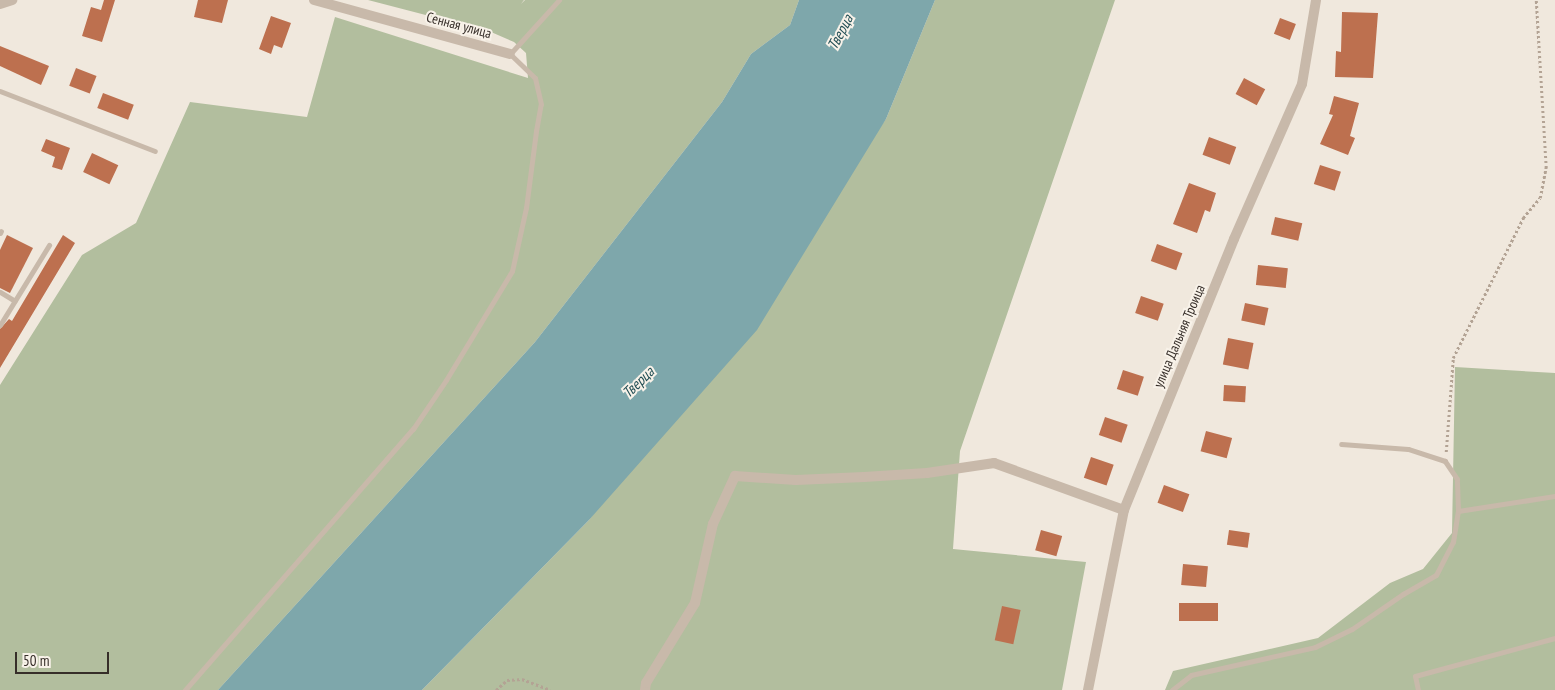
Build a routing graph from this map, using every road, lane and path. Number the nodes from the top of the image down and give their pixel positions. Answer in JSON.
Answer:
{"nodes":[{"id":1,"x":12,"y":0,"type":"edge"},
{"id":2,"x":314,"y":0,"type":"edge"},
{"id":3,"x":559,"y":0,"type":"edge"},
{"id":4,"x":1316,"y":0,"type":"edge"},
{"id":5,"x":1536,"y":0,"type":"edge"},
{"id":6,"x":0,"y":4,"type":"edge"},
{"id":7,"x":510,"y":54,"type":"junction"},
{"id":8,"x":0,"y":90,"type":"edge"},
{"id":9,"x":155,"y":151,"type":"dead end"},
{"id":10,"x":49,"y":245,"type":"dead end"},
{"id":11,"x":0,"y":292,"type":"edge"},
{"id":12,"x":15,"y":301,"type":"junction"},
{"id":13,"x":0,"y":325,"type":"edge"},
{"id":14,"x":1340,"y":444,"type":"dead end"},
{"id":15,"x":1445,"y":461,"type":"junction"},
{"id":16,"x":1555,"y":496,"type":"edge"},
{"id":17,"x":1124,"y":510,"type":"junction"},
{"id":18,"x":1458,"y":511,"type":"junction"},
{"id":19,"x":1555,"y":638,"type":"edge"},
{"id":20,"x":185,"y":690,"type":"edge"},
{"id":21,"x":496,"y":690,"type":"edge"},
{"id":22,"x":550,"y":690,"type":"edge"},
{"id":23,"x":645,"y":690,"type":"edge"},
{"id":24,"x":1088,"y":690,"type":"edge"},
{"id":25,"x":1172,"y":690,"type":"edge"},
{"id":26,"x":1418,"y":690,"type":"edge"}],
"edges":[{"from":1,"to":6,"type":"street"},
{"from":2,"to":7,"type":"street","name":"Сенная улица"},
{"from":3,"to":7,"type":"lane"},
{"from":4,"to":17,"type":"street","name":"улица Дальняя Троица"},
{"from":5,"to":15,"type":"path"},
{"from":7,"to":20,"type":"lane"},
{"from":8,"to":9,"type":"lane"},
{"from":10,"to":12,"type":"lane"},
{"from":11,"to":12,"type":"lane"},
{"from":12,"to":13,"type":"lane"},
{"from":14,"to":15,"type":"lane"},
{"from":15,"to":18,"type":"lane"},
{"from":16,"to":18,"type":"lane"},
{"from":17,"to":23,"type":"street"},
{"from":17,"to":24,"type":"street","name":"улица Дальняя Троица"},
{"from":18,"to":25,"type":"lane"},
{"from":19,"to":26,"type":"lane"},
{"from":21,"to":22,"type":"path"}]}
